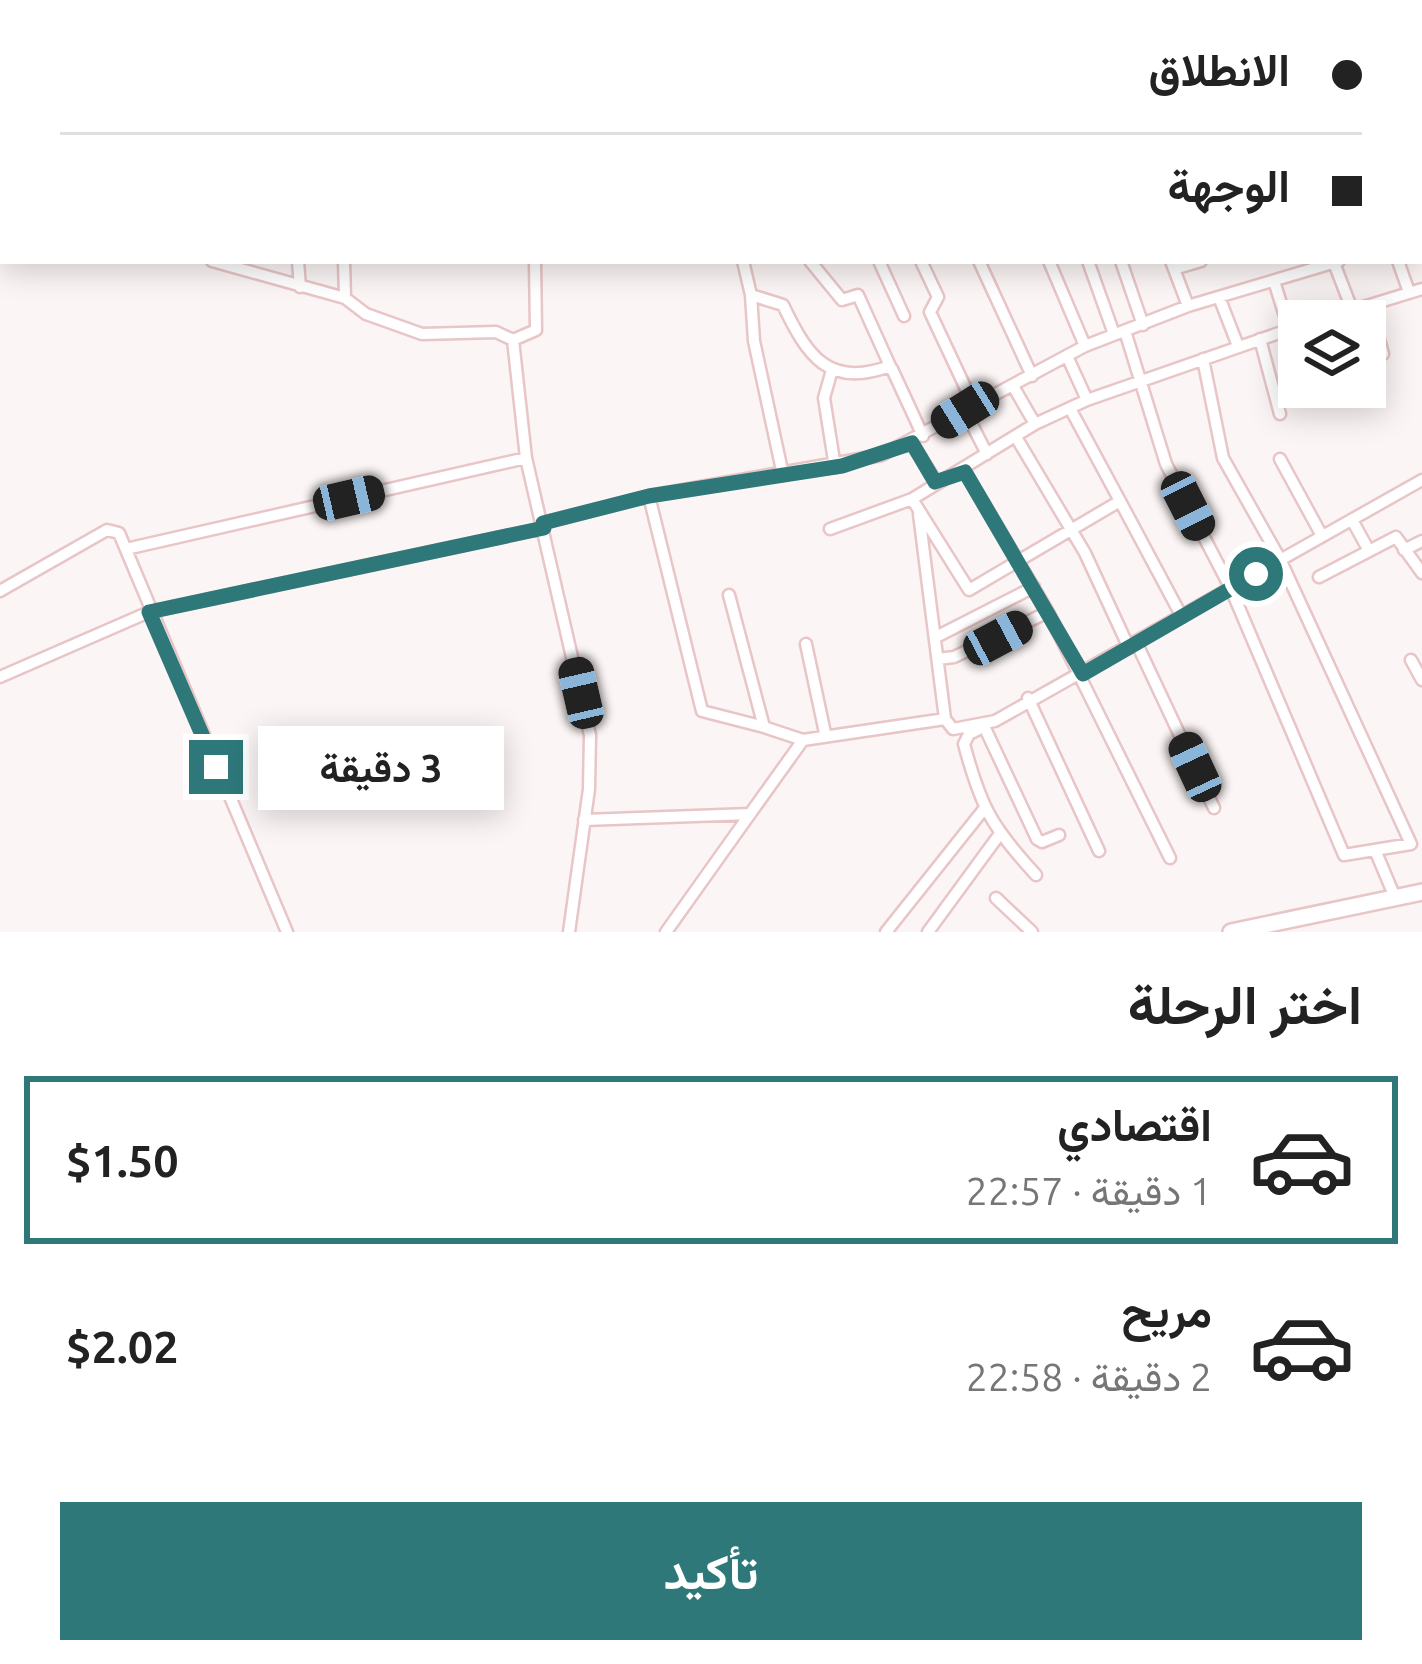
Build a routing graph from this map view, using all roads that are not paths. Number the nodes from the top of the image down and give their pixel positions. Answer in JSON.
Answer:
{"nodes":[{"id":1,"x":298,"y":264,"type":"edge"},
{"id":2,"x":344,"y":264,"type":"edge"},
{"id":3,"x":535,"y":264,"type":"edge"},
{"id":4,"x":743,"y":264,"type":"edge"},
{"id":5,"x":812,"y":264,"type":"edge"},
{"id":6,"x":880,"y":264,"type":"edge"},
{"id":7,"x":922,"y":264,"type":"edge"},
{"id":8,"x":980,"y":264,"type":"edge"},
{"id":9,"x":1050,"y":264,"type":"edge"},
{"id":10,"x":1089,"y":264,"type":"edge"},
{"id":11,"x":1122,"y":264,"type":"edge"},
{"id":12,"x":1330,"y":264,"type":"edge"},
{"id":13,"x":1338,"y":264,"type":"edge"},
{"id":14,"x":1400,"y":264,"type":"edge"},
{"id":15,"x":1173,"y":265,"type":"edge"},
{"id":16,"x":247,"y":267,"type":"edge"},
{"id":17,"x":1274,"y":281,"type":"junction"},
{"id":18,"x":300,"y":287,"type":"junction"},
{"id":19,"x":1416,"y":291,"type":"edge"},
{"id":20,"x":751,"y":295,"type":"junction"},
{"id":21,"x":1219,"y":297,"type":"junction"},
{"id":22,"x":345,"y":298,"type":"junction"},
{"id":23,"x":1282,"y":300,"type":"edge"},
{"id":24,"x":1349,"y":300,"type":"edge"},
{"id":25,"x":1386,"y":301,"type":"edge"},
{"id":26,"x":1188,"y":306,"type":"junction"},
{"id":27,"x":904,"y":316,"type":"dead end"},
{"id":28,"x":1143,"y":325,"type":"junction"},
{"id":29,"x":1119,"y":333,"type":"junction"},
{"id":30,"x":1278,"y":333,"type":"edge"},
{"id":31,"x":1260,"y":339,"type":"junction"},
{"id":32,"x":513,"y":340,"type":"junction"},
{"id":33,"x":1084,"y":346,"type":"junction"},
{"id":34,"x":1238,"y":346,"type":"junction"},
{"id":35,"x":1067,"y":356,"type":"junction"},
{"id":36,"x":1204,"y":359,"type":"junction"},
{"id":37,"x":892,"y":369,"type":"dead end"},
{"id":38,"x":832,"y":370,"type":"junction"},
{"id":39,"x":1032,"y":376,"type":"junction"},
{"id":40,"x":1141,"y":378,"type":"junction"},
{"id":41,"x":1013,"y":386,"type":"junction"},
{"id":42,"x":1087,"y":400,"type":"junction"},
{"id":43,"x":969,"y":408,"type":"junction"},
{"id":44,"x":1072,"y":412,"type":"junction"},
{"id":45,"x":1280,"y":414,"type":"dead end"},
{"id":46,"x":1035,"y":424,"type":"junction"},
{"id":47,"x":1016,"y":437,"type":"junction"},
{"id":48,"x":918,"y":440,"type":"junction"},
{"id":49,"x":987,"y":454,"type":"junction"},
{"id":50,"x":526,"y":458,"type":"junction"},
{"id":51,"x":1280,"y":459,"type":"dead end"},
{"id":52,"x":835,"y":467,"type":"junction"},
{"id":53,"x":965,"y":472,"type":"junction"},
{"id":54,"x":784,"y":475,"type":"junction"},
{"id":55,"x":1422,"y":480,"type":"edge"},
{"id":56,"x":935,"y":482,"type":"junction"},
{"id":57,"x":649,"y":496,"type":"junction"},
{"id":58,"x":915,"y":501,"type":"junction"},
{"id":59,"x":1120,"y":501,"type":"junction"},
{"id":60,"x":1352,"y":520,"type":"junction"},
{"id":61,"x":544,"y":525,"type":"junction"},
{"id":62,"x":830,"y":529,"type":"dead end"},
{"id":63,"x":1072,"y":531,"type":"junction"},
{"id":64,"x":1322,"y":536,"type":"junction"},
{"id":65,"x":1422,"y":542,"type":"edge"},
{"id":66,"x":126,"y":549,"type":"junction"},
{"id":67,"x":1368,"y":549,"type":"junction"},
{"id":68,"x":1404,"y":550,"type":"junction"},
{"id":69,"x":1280,"y":559,"type":"junction"},
{"id":70,"x":1020,"y":560,"type":"junction"},
{"id":71,"x":1422,"y":573,"type":"edge"},
{"id":72,"x":1319,"y":577,"type":"dead end"},
{"id":73,"x":1034,"y":587,"type":"junction"},
{"id":74,"x":1231,"y":589,"type":"junction"},
{"id":75,"x":0,"y":591,"type":"edge"},
{"id":76,"x":729,"y":595,"type":"dead end"},
{"id":77,"x":149,"y":612,"type":"junction"},
{"id":78,"x":1048,"y":612,"type":"junction"},
{"id":79,"x":1183,"y":617,"type":"junction"},
{"id":80,"x":936,"y":637,"type":"junction"},
{"id":81,"x":806,"y":644,"type":"dead end"},
{"id":82,"x":1133,"y":646,"type":"junction"},
{"id":83,"x":938,"y":659,"type":"junction"},
{"id":84,"x":1411,"y":660,"type":"dead end"},
{"id":85,"x":1083,"y":674,"type":"junction"},
{"id":86,"x":0,"y":677,"type":"edge"},
{"id":87,"x":1422,"y":680,"type":"edge"},
{"id":88,"x":1028,"y":698,"type":"junction"},
{"id":89,"x":945,"y":719,"type":"junction"},
{"id":90,"x":984,"y":726,"type":"junction"},
{"id":91,"x":764,"y":727,"type":"junction"},
{"id":92,"x":825,"y":733,"type":"junction"},
{"id":93,"x":803,"y":740,"type":"junction"},
{"id":94,"x":1214,"y":808,"type":"dead end"},
{"id":95,"x":984,"y":809,"type":"junction"},
{"id":96,"x":750,"y":814,"type":"junction"},
{"id":97,"x":584,"y":820,"type":"junction"},
{"id":98,"x":1000,"y":835,"type":"junction"},
{"id":99,"x":1059,"y":836,"type":"dead end"},
{"id":100,"x":1375,"y":850,"type":"junction"},
{"id":101,"x":1099,"y":851,"type":"dead end"},
{"id":102,"x":1170,"y":858,"type":"dead end"},
{"id":103,"x":1036,"y":875,"type":"dead end"},
{"id":104,"x":1422,"y":892,"type":"edge"},
{"id":105,"x":1394,"y":895,"type":"junction"},
{"id":106,"x":996,"y":898,"type":"dead end"},
{"id":107,"x":287,"y":932,"type":"edge"},
{"id":108,"x":569,"y":932,"type":"edge"},
{"id":109,"x":666,"y":932,"type":"edge"},
{"id":110,"x":886,"y":932,"type":"edge"},
{"id":111,"x":928,"y":932,"type":"edge"},
{"id":112,"x":1032,"y":932,"type":"edge"},
{"id":113,"x":1231,"y":932,"type":"edge"}],
"edges":[{"from":1,"to":18,"type":"street"},
{"from":2,"to":22,"type":"street"},
{"from":3,"to":32,"type":"street"},
{"from":4,"to":20,"type":"street"},
{"from":5,"to":38,"type":"street"},
{"from":6,"to":27,"type":"street"},
{"from":7,"to":43,"type":"street"},
{"from":8,"to":39,"type":"street"},
{"from":9,"to":33,"type":"street"},
{"from":10,"to":29,"type":"street"},
{"from":11,"to":28,"type":"street"},
{"from":12,"to":17,"type":"street"},
{"from":13,"to":24,"type":"street"},
{"from":14,"to":19,"type":"street"},
{"from":15,"to":26,"type":"street"},
{"from":16,"to":18,"type":"street"},
{"from":17,"to":21,"type":"street"},
{"from":17,"to":23,"type":"street"},
{"from":18,"to":22,"type":"street"},
{"from":19,"to":25,"type":"street"},
{"from":20,"to":38,"type":"street"},
{"from":20,"to":54,"type":"street"},
{"from":21,"to":26,"type":"street"},
{"from":21,"to":34,"type":"street"},
{"from":22,"to":32,"type":"street"},
{"from":26,"to":28,"type":"street"},
{"from":28,"to":29,"type":"street"},
{"from":29,"to":33,"type":"street"},
{"from":29,"to":40,"type":"street"},
{"from":30,"to":31,"type":"street"},
{"from":31,"to":34,"type":"street"},
{"from":31,"to":45,"type":"street"},
{"from":32,"to":50,"type":"street"},
{"from":33,"to":35,"type":"street"},
{"from":34,"to":36,"type":"street"},
{"from":35,"to":39,"type":"street"},
{"from":35,"to":42,"type":"street"},
{"from":36,"to":40,"type":"street"},
{"from":36,"to":69,"type":"street"},
{"from":37,"to":48,"type":"street"},
{"from":38,"to":52,"type":"street"},
{"from":39,"to":41,"type":"street"},
{"from":40,"to":42,"type":"street"},
{"from":40,"to":74,"type":"street"},
{"from":41,"to":43,"type":"street"},
{"from":41,"to":46,"type":"street"},
{"from":42,"to":44,"type":"street"},
{"from":43,"to":48,"type":"street"},
{"from":43,"to":49,"type":"street"},
{"from":44,"to":46,"type":"street"},
{"from":44,"to":59,"type":"street"},
{"from":46,"to":47,"type":"street"},
{"from":47,"to":49,"type":"street"},
{"from":47,"to":63,"type":"street"},
{"from":48,"to":52,"type":"street"},
{"from":48,"to":56,"type":"street"},
{"from":49,"to":53,"type":"street"},
{"from":50,"to":61,"type":"street"},
{"from":50,"to":66,"type":"street"},
{"from":51,"to":64,"type":"street"},
{"from":52,"to":54,"type":"street"},
{"from":53,"to":56,"type":"street"},
{"from":53,"to":70,"type":"street"},
{"from":54,"to":57,"type":"street"},
{"from":55,"to":60,"type":"street"},
{"from":56,"to":58,"type":"street"},
{"from":57,"to":61,"type":"street"},
{"from":57,"to":91,"type":"street"},
{"from":58,"to":62,"type":"street"},
{"from":58,"to":70,"type":"street"},
{"from":58,"to":80,"type":"street"},
{"from":59,"to":63,"type":"street"},
{"from":59,"to":79,"type":"street"},
{"from":60,"to":64,"type":"street"},
{"from":60,"to":67,"type":"street"},
{"from":61,"to":77,"type":"street"},
{"from":61,"to":97,"type":"street"},
{"from":63,"to":70,"type":"street"},
{"from":63,"to":82,"type":"street"},
{"from":64,"to":69,"type":"street"},
{"from":65,"to":68,"type":"street"},
{"from":66,"to":75,"type":"street"},
{"from":66,"to":77,"type":"street"},
{"from":67,"to":68,"type":"street"},
{"from":67,"to":72,"type":"street"},
{"from":68,"to":71,"type":"street"},
{"from":69,"to":74,"type":"street"},
{"from":69,"to":100,"type":"street"},
{"from":70,"to":73,"type":"street"},
{"from":73,"to":78,"type":"street"},
{"from":73,"to":80,"type":"street"},
{"from":74,"to":79,"type":"street"},
{"from":74,"to":100,"type":"street"},
{"from":76,"to":91,"type":"street"},
{"from":77,"to":86,"type":"street"},
{"from":77,"to":107,"type":"street"},
{"from":78,"to":83,"type":"street"},
{"from":78,"to":85,"type":"street"},
{"from":79,"to":82,"type":"street"},
{"from":80,"to":83,"type":"street"},
{"from":81,"to":92,"type":"street"},
{"from":82,"to":85,"type":"street"},
{"from":82,"to":94,"type":"street"},
{"from":83,"to":89,"type":"street"},
{"from":84,"to":87,"type":"street"},
{"from":85,"to":88,"type":"street"},
{"from":85,"to":102,"type":"street"},
{"from":88,"to":90,"type":"street"},
{"from":88,"to":101,"type":"street"},
{"from":89,"to":90,"type":"street"},
{"from":89,"to":92,"type":"street"},
{"from":90,"to":95,"type":"street"},
{"from":90,"to":99,"type":"street"},
{"from":91,"to":93,"type":"street"},
{"from":92,"to":93,"type":"street"},
{"from":93,"to":96,"type":"street"},
{"from":95,"to":98,"type":"street"},
{"from":95,"to":110,"type":"street"},
{"from":96,"to":97,"type":"street"},
{"from":96,"to":109,"type":"street"},
{"from":97,"to":108,"type":"street"},
{"from":98,"to":103,"type":"street"},
{"from":98,"to":111,"type":"street"},
{"from":100,"to":105,"type":"street"},
{"from":104,"to":105,"type":"street"},
{"from":105,"to":113,"type":"street"},
{"from":106,"to":112,"type":"street"}]}
